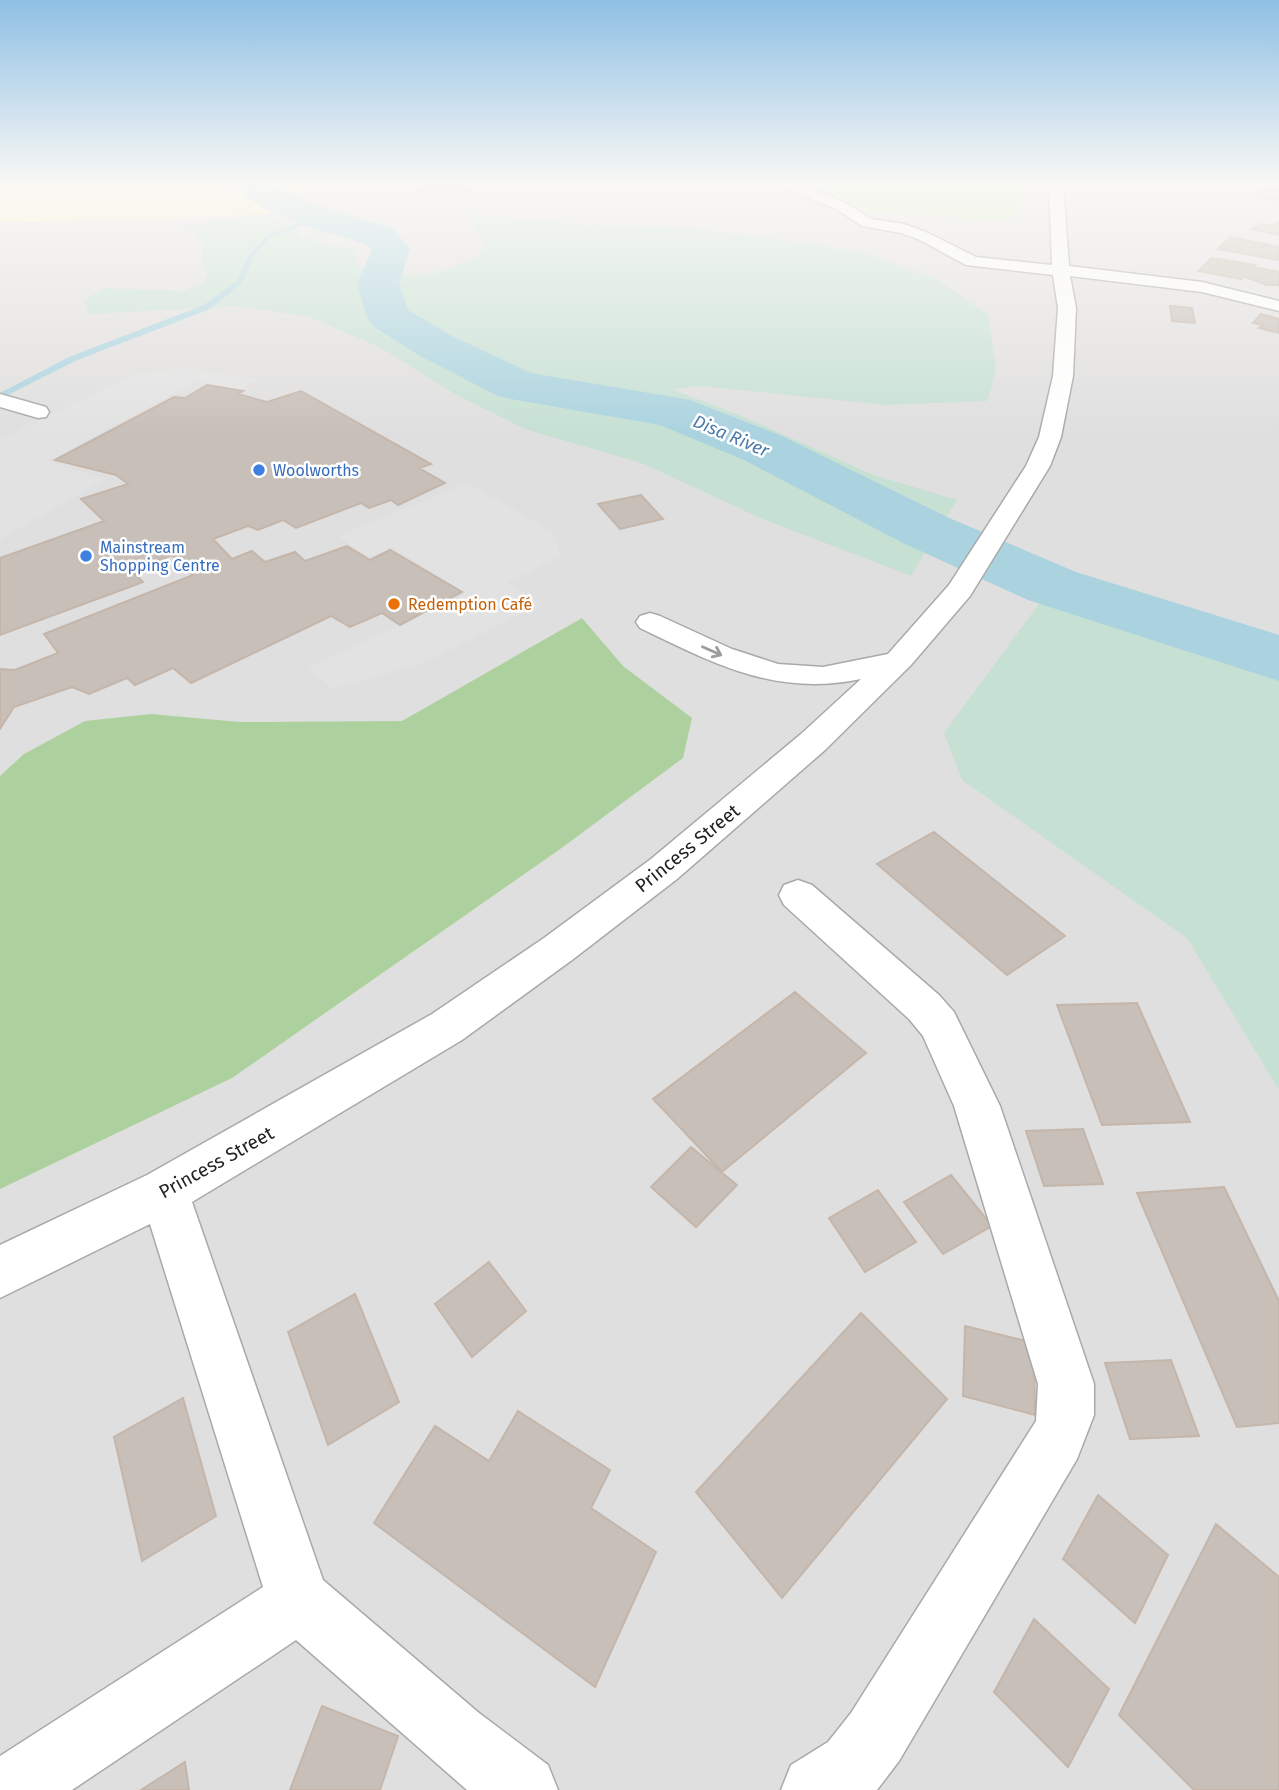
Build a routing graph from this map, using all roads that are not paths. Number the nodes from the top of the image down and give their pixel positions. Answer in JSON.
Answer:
{"nodes":[{"id":1,"x":1027,"y":268,"type":"edge"},
{"id":2,"x":1061,"y":268,"type":"edge"},
{"id":3,"x":1061,"y":271,"type":"junction"},
{"id":4,"x":1279,"y":306,"type":"edge"},
{"id":5,"x":0,"y":400,"type":"edge"},
{"id":6,"x":38,"y":412,"type":"dead end"},
{"id":7,"x":650,"y":622,"type":"dead end"},
{"id":8,"x":901,"y":659,"type":"junction"},
{"id":9,"x":798,"y":895,"type":"dead end"},
{"id":10,"x":164,"y":1192,"type":"junction"},
{"id":11,"x":0,"y":1272,"type":"edge"},
{"id":12,"x":299,"y":1601,"type":"junction"},
{"id":13,"x":10,"y":1790,"type":"edge"},
{"id":14,"x":523,"y":1790,"type":"edge"},
{"id":15,"x":816,"y":1790,"type":"edge"}],
"edges":[{"from":1,"to":3,"type":"street"},
{"from":2,"to":3,"type":"street","name":"Princess Street"},
{"from":3,"to":4,"type":"street"},
{"from":3,"to":8,"type":"street","name":"Princess Street"},
{"from":5,"to":6,"type":"street"},
{"from":7,"to":8,"type":"street","one_way":true},
{"from":8,"to":10,"type":"street","name":"Princess Street"},
{"from":9,"to":15,"type":"street"},
{"from":10,"to":11,"type":"street","name":"Princess Street"},
{"from":10,"to":12,"type":"street"},
{"from":12,"to":13,"type":"street"},
{"from":12,"to":14,"type":"street"}]}
